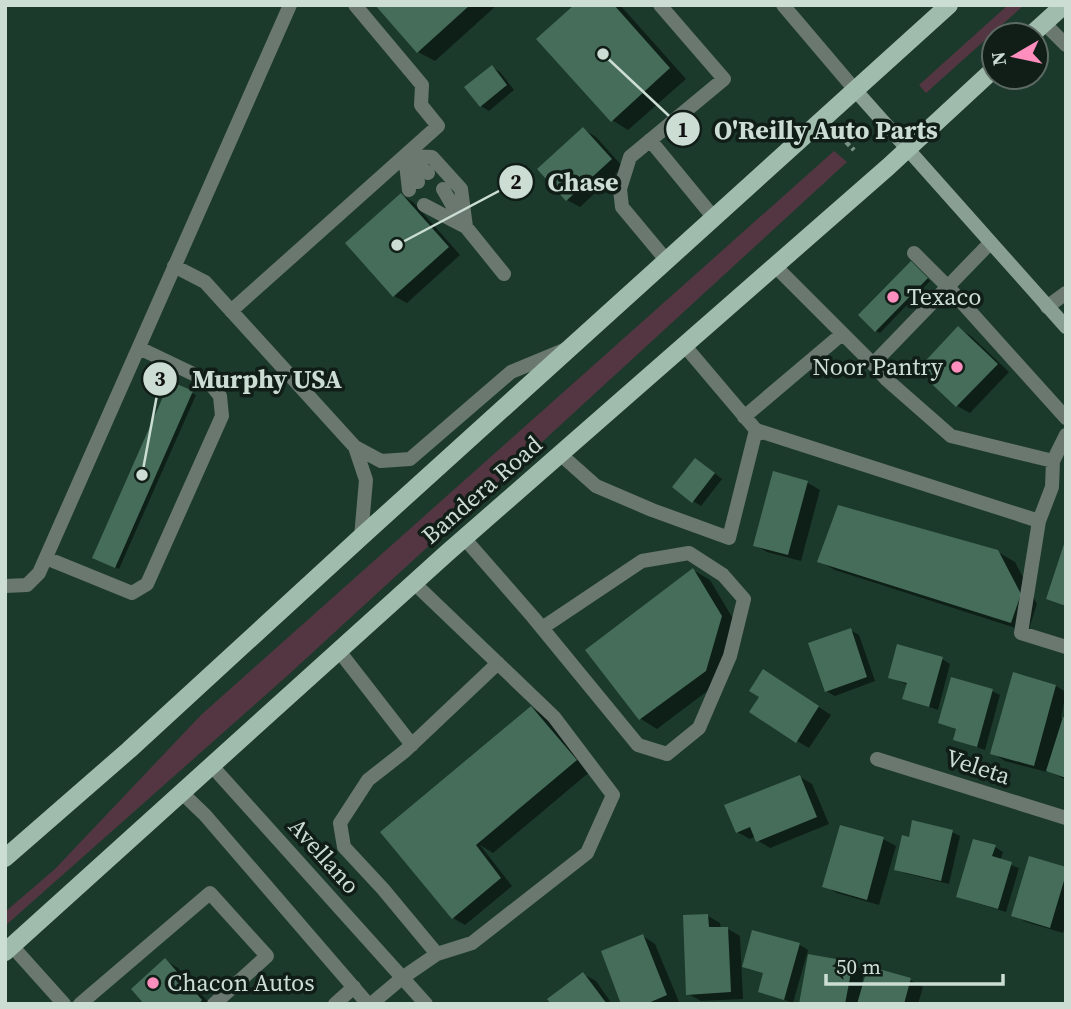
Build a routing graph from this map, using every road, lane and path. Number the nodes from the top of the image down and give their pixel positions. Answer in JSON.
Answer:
{"nodes":[{"id":1,"x":290,"y":5,"type":"edge"},
{"id":2,"x":355,"y":5,"type":"edge"},
{"id":3,"x":660,"y":5,"type":"edge"},
{"id":4,"x":783,"y":5,"type":"edge"},
{"id":5,"x":949,"y":5,"type":"edge"},
{"id":6,"x":1064,"y":5,"type":"edge"},
{"id":7,"x":1047,"y":21,"type":"edge"},
{"id":8,"x":1050,"y":36,"type":"edge"},
{"id":9,"x":1066,"y":45,"type":"edge"},
{"id":10,"x":980,"y":82,"type":"edge"},
{"id":11,"x":856,"y":91,"type":"junction"},
{"id":12,"x":650,"y":140,"type":"junction"},
{"id":13,"x":846,"y":142,"type":"dead end"},
{"id":14,"x":907,"y":149,"type":"junction"},
{"id":15,"x":853,"y":150,"type":"dead end"},
{"id":16,"x":405,"y":156,"type":"junction"},
{"id":17,"x":714,"y":218,"type":"junction"},
{"id":18,"x":466,"y":227,"type":"junction"},
{"id":19,"x":990,"y":243,"type":"junction"},
{"id":20,"x":914,"y":253,"type":"dead end"},
{"id":21,"x":667,"y":261,"type":"junction"},
{"id":22,"x":174,"y":266,"type":"junction"},
{"id":23,"x":775,"y":266,"type":"junction"},
{"id":24,"x":504,"y":274,"type":"dead end"},
{"id":25,"x":949,"y":288,"type":"junction"},
{"id":26,"x":1066,"y":293,"type":"edge"},
{"id":27,"x":1047,"y":307,"type":"junction"},
{"id":28,"x":231,"y":311,"type":"junction"},
{"id":29,"x":1066,"y":327,"type":"edge"},
{"id":30,"x":842,"y":334,"type":"junction"},
{"id":31,"x":684,"y":345,"type":"junction"},
{"id":32,"x":139,"y":348,"type":"junction"},
{"id":33,"x":571,"y":348,"type":"junction"},
{"id":34,"x":873,"y":364,"type":"junction"},
{"id":35,"x":744,"y":417,"type":"junction"},
{"id":36,"x":1066,"y":418,"type":"edge"},
{"id":37,"x":756,"y":430,"type":"junction"},
{"id":38,"x":1066,"y":435,"type":"edge"},
{"id":39,"x":355,"y":447,"type":"junction"},
{"id":40,"x":560,"y":454,"type":"junction"},
{"id":41,"x":1053,"y":461,"type":"junction"},
{"id":42,"x":1039,"y":521,"type":"junction"},
{"id":43,"x":361,"y":537,"type":"junction"},
{"id":44,"x":464,"y":538,"type":"junction"},
{"id":45,"x":46,"y":558,"type":"junction"},
{"id":46,"x":414,"y":583,"type":"junction"},
{"id":47,"x":5,"y":586,"type":"edge"},
{"id":48,"x":542,"y":628,"type":"junction"},
{"id":49,"x":1066,"y":647,"type":"edge"},
{"id":50,"x":339,"y":651,"type":"junction"},
{"id":51,"x":498,"y":663,"type":"junction"},
{"id":52,"x":412,"y":745,"type":"junction"},
{"id":53,"x":877,"y":758,"type":"dead end"},
{"id":54,"x":211,"y":765,"type":"junction"},
{"id":55,"x":181,"y":792,"type":"junction"},
{"id":56,"x":1066,"y":818,"type":"edge"},
{"id":57,"x":5,"y":858,"type":"edge"},
{"id":58,"x":8,"y":949,"type":"edge"},
{"id":59,"x":437,"y":954,"type":"junction"},
{"id":60,"x":402,"y":978,"type":"junction"},
{"id":61,"x":354,"y":987,"type":"junction"},
{"id":62,"x":64,"y":1004,"type":"edge"},
{"id":63,"x":80,"y":1004,"type":"edge"},
{"id":64,"x":214,"y":1004,"type":"edge"},
{"id":65,"x":335,"y":1004,"type":"edge"},
{"id":66,"x":370,"y":1004,"type":"edge"},
{"id":67,"x":426,"y":1004,"type":"edge"}],
"edges":[{"from":1,"to":22,"type":"street"},
{"from":2,"to":16,"type":"street"},
{"from":3,"to":12,"type":"street"},
{"from":4,"to":11,"type":"street"},
{"from":5,"to":11,"type":"main road","name":"Bandera Road"},
{"from":6,"to":7,"type":"main road"},
{"from":8,"to":9,"type":"street"},
{"from":10,"to":14,"type":"main road","name":"Bandera Road"},
{"from":11,"to":14,"type":"main road"},
{"from":11,"to":17,"type":"main road","name":"Bandera Road"},
{"from":12,"to":17,"type":"street"},
{"from":12,"to":21,"type":"street"},
{"from":13,"to":15,"type":"path"},
{"from":14,"to":19,"type":"main road"},
{"from":14,"to":23,"type":"main road","name":"Bandera Road"},
{"from":16,"to":16,"type":"street"},
{"from":16,"to":18,"type":"street"},
{"from":16,"to":28,"type":"street"},
{"from":17,"to":21,"type":"main road","name":"Bandera Road"},
{"from":18,"to":18,"type":"street"},
{"from":18,"to":24,"type":"street"},
{"from":19,"to":25,"type":"street"},
{"from":19,"to":27,"type":"main road"},
{"from":20,"to":25,"type":"street"},
{"from":21,"to":33,"type":"main road","name":"Bandera Road"},
{"from":22,"to":28,"type":"street"},
{"from":22,"to":32,"type":"street"},
{"from":23,"to":30,"type":"street"},
{"from":23,"to":31,"type":"main road","name":"Bandera Road"},
{"from":25,"to":34,"type":"street"},
{"from":25,"to":36,"type":"street"},
{"from":26,"to":27,"type":"street"},
{"from":27,"to":29,"type":"main road"},
{"from":28,"to":39,"type":"street"},
{"from":30,"to":34,"type":"street"},
{"from":30,"to":35,"type":"street"},
{"from":31,"to":35,"type":"street"},
{"from":31,"to":40,"type":"main road","name":"Bandera Road"},
{"from":32,"to":45,"type":"street"},
{"from":32,"to":45,"type":"street"},
{"from":33,"to":39,"type":"street"},
{"from":33,"to":43,"type":"main road","name":"Bandera Road"},
{"from":34,"to":41,"type":"street"},
{"from":35,"to":37,"type":"street"},
{"from":37,"to":40,"type":"street"},
{"from":37,"to":42,"type":"street"},
{"from":38,"to":41,"type":"street"},
{"from":39,"to":43,"type":"street"},
{"from":40,"to":44,"type":"main road","name":"Bandera Road"},
{"from":41,"to":42,"type":"street"},
{"from":42,"to":49,"type":"street"},
{"from":43,"to":57,"type":"main road","name":"Bandera Road"},
{"from":44,"to":46,"type":"main road","name":"Bandera Road"},
{"from":44,"to":48,"type":"street"},
{"from":45,"to":47,"type":"street"},
{"from":46,"to":50,"type":"main road","name":"Bandera Road"},
{"from":46,"to":51,"type":"street"},
{"from":48,"to":48,"type":"street"},
{"from":50,"to":52,"type":"street"},
{"from":50,"to":54,"type":"main road","name":"Bandera Road"},
{"from":51,"to":52,"type":"street"},
{"from":51,"to":59,"type":"street"},
{"from":52,"to":59,"type":"street"},
{"from":53,"to":56,"type":"street","name":"Veleta"},
{"from":54,"to":55,"type":"main road","name":"Bandera Road"},
{"from":54,"to":60,"type":"street","name":"Avellano"},
{"from":55,"to":58,"type":"main road","name":"Bandera Road"},
{"from":55,"to":61,"type":"street"},
{"from":58,"to":62,"type":"street"},
{"from":59,"to":60,"type":"street"},
{"from":60,"to":66,"type":"street"},
{"from":60,"to":67,"type":"street","name":"Avellano"},
{"from":61,"to":65,"type":"street"},
{"from":61,"to":66,"type":"street"},
{"from":63,"to":64,"type":"street"}]}
